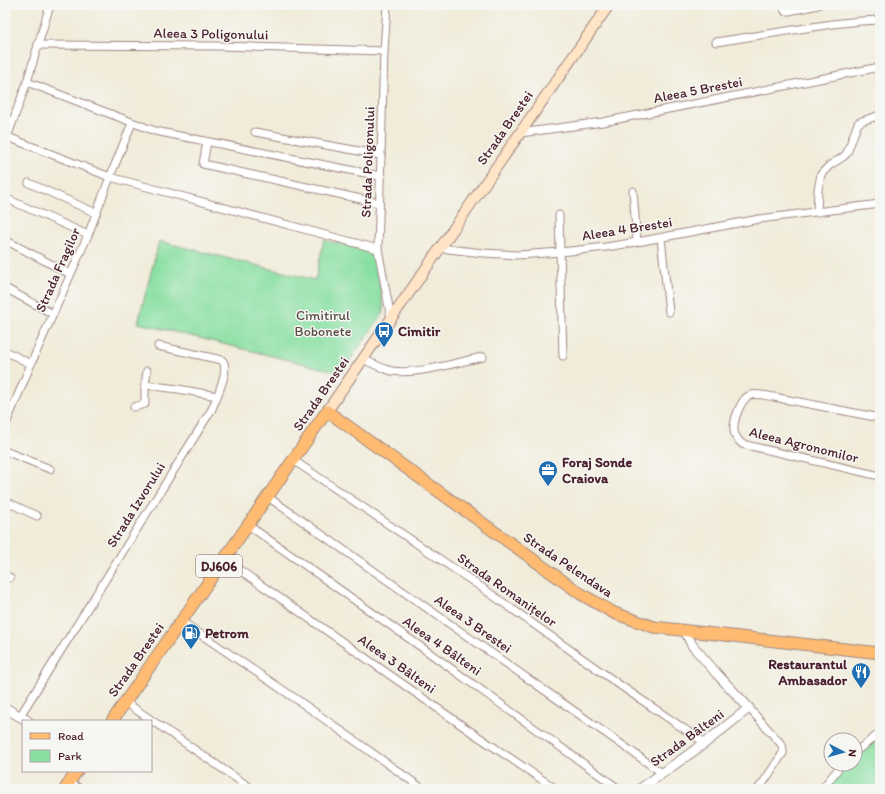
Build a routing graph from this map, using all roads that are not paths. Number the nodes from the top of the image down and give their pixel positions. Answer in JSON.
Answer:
{"nodes":[{"id":1,"x":50,"y":5,"type":"edge"},
{"id":2,"x":387,"y":5,"type":"edge"},
{"id":3,"x":609,"y":5,"type":"edge"},
{"id":4,"x":783,"y":5,"type":"edge"},
{"id":5,"x":818,"y":5,"type":"edge"},
{"id":6,"x":880,"y":20,"type":"edge"},
{"id":7,"x":716,"y":42,"type":"dead end"},
{"id":8,"x":38,"y":46,"type":"junction"},
{"id":9,"x":384,"y":51,"type":"junction"},
{"id":10,"x":880,"y":68,"type":"edge"},
{"id":11,"x":27,"y":82,"type":"junction"},
{"id":12,"x":880,"y":115,"type":"edge"},
{"id":13,"x":132,"y":122,"type":"junction"},
{"id":14,"x":255,"y":132,"type":"dead end"},
{"id":15,"x":520,"y":133,"type":"junction"},
{"id":16,"x":6,"y":139,"type":"edge"},
{"id":17,"x":207,"y":142,"type":"junction"},
{"id":18,"x":381,"y":155,"type":"junction"},
{"id":19,"x":380,"y":176,"type":"junction"},
{"id":20,"x":110,"y":177,"type":"junction"},
{"id":21,"x":29,"y":183,"type":"dead end"},
{"id":22,"x":633,"y":191,"type":"dead end"},
{"id":23,"x":5,"y":198,"type":"edge"},
{"id":24,"x":379,"y":202,"type":"junction"},
{"id":25,"x":880,"y":204,"type":"edge"},
{"id":26,"x":818,"y":212,"type":"junction"},
{"id":27,"x":96,"y":213,"type":"junction"},
{"id":28,"x":560,"y":215,"type":"dead end"},
{"id":29,"x":88,"y":235,"type":"junction"},
{"id":30,"x":661,"y":238,"type":"junction"},
{"id":31,"x":5,"y":240,"type":"edge"},
{"id":32,"x":637,"y":242,"type":"junction"},
{"id":33,"x":440,"y":248,"type":"junction"},
{"id":34,"x":378,"y":249,"type":"junction"},
{"id":35,"x":561,"y":252,"type":"junction"},
{"id":36,"x":70,"y":274,"type":"junction"},
{"id":37,"x":5,"y":288,"type":"edge"},
{"id":38,"x":669,"y":312,"type":"dead end"},
{"id":39,"x":53,"y":314,"type":"junction"},
{"id":40,"x":391,"y":318,"type":"junction"},
{"id":41,"x":158,"y":346,"type":"dead end"},
{"id":42,"x":5,"y":351,"type":"edge"},
{"id":43,"x":563,"y":356,"type":"dead end"},
{"id":44,"x":483,"y":357,"type":"dead end"},
{"id":45,"x":363,"y":359,"type":"junction"},
{"id":46,"x":31,"y":364,"type":"junction"},
{"id":47,"x":147,"y":371,"type":"dead end"},
{"id":48,"x":145,"y":385,"type":"junction"},
{"id":49,"x":217,"y":396,"type":"junction"},
{"id":50,"x":5,"y":406,"type":"edge"},
{"id":51,"x":134,"y":406,"type":"dead end"},
{"id":52,"x":13,"y":409,"type":"junction"},
{"id":53,"x":327,"y":411,"type":"junction"},
{"id":54,"x":880,"y":418,"type":"edge"},
{"id":55,"x":5,"y":426,"type":"edge"},
{"id":56,"x":5,"y":451,"type":"edge"},
{"id":57,"x":293,"y":460,"type":"junction"},
{"id":58,"x":50,"y":468,"type":"dead end"},
{"id":59,"x":880,"y":476,"type":"edge"},
{"id":60,"x":268,"y":497,"type":"junction"},
{"id":61,"x":5,"y":501,"type":"edge"},
{"id":62,"x":37,"y":516,"type":"dead end"},
{"id":63,"x":248,"y":525,"type":"junction"},
{"id":64,"x":224,"y":559,"type":"junction"},
{"id":65,"x":181,"y":621,"type":"junction"},
{"id":66,"x":685,"y":630,"type":"junction"},
{"id":67,"x":880,"y":653,"type":"edge"},
{"id":68,"x":125,"y":702,"type":"junction"},
{"id":69,"x":5,"y":708,"type":"edge"},
{"id":70,"x":749,"y":708,"type":"junction"},
{"id":71,"x":20,"y":716,"type":"junction"},
{"id":72,"x":26,"y":720,"type":"edge"},
{"id":73,"x":113,"y":720,"type":"edge"},
{"id":74,"x":151,"y":720,"type":"edge"},
{"id":75,"x":152,"y":720,"type":"edge"},
{"id":76,"x":880,"y":733,"type":"edge"},
{"id":77,"x":705,"y":743,"type":"junction"},
{"id":78,"x":863,"y":746,"type":"edge"},
{"id":79,"x":76,"y":772,"type":"edge"},
{"id":80,"x":836,"y":772,"type":"edge"},
{"id":81,"x":662,"y":774,"type":"junction"},
{"id":82,"x":68,"y":786,"type":"edge"},
{"id":83,"x":80,"y":789,"type":"edge"},
{"id":84,"x":252,"y":789,"type":"edge"},
{"id":85,"x":423,"y":789,"type":"edge"},
{"id":86,"x":556,"y":789,"type":"edge"},
{"id":87,"x":619,"y":789,"type":"edge"},
{"id":88,"x":640,"y":789,"type":"edge"},
{"id":89,"x":758,"y":789,"type":"edge"},
{"id":90,"x":822,"y":789,"type":"edge"}],
"edges":[{"from":1,"to":8,"type":"street"},
{"from":2,"to":9,"type":"street","name":"Strada Poligonului"},
{"from":3,"to":15,"type":"main road","name":"Strada Brestei","number":"DJ606"},
{"from":4,"to":5,"type":"street"},
{"from":6,"to":7,"type":"street"},
{"from":8,"to":9,"type":"street","name":"Aleea 3 Poligonului"},
{"from":8,"to":11,"type":"street"},
{"from":9,"to":18,"type":"street","name":"Strada Poligonului"},
{"from":10,"to":15,"type":"street","name":"Aleea 5 Brestei"},
{"from":11,"to":13,"type":"street"},
{"from":11,"to":16,"type":"street"},
{"from":12,"to":26,"type":"street"},
{"from":13,"to":17,"type":"street"},
{"from":13,"to":20,"type":"street","name":"Strada Fragilor"},
{"from":14,"to":18,"type":"street"},
{"from":15,"to":33,"type":"main road","name":"Strada Brestei","number":"DJ606"},
{"from":16,"to":20,"type":"street"},
{"from":17,"to":19,"type":"street"},
{"from":17,"to":24,"type":"street"},
{"from":18,"to":19,"type":"street","name":"Strada Poligonului"},
{"from":19,"to":24,"type":"street","name":"Strada Poligonului"},
{"from":20,"to":27,"type":"street","name":"Strada Fragilor"},
{"from":20,"to":34,"type":"street"},
{"from":21,"to":27,"type":"street"},
{"from":22,"to":32,"type":"street"},
{"from":23,"to":29,"type":"street"},
{"from":24,"to":34,"type":"street","name":"Strada Poligonului"},
{"from":25,"to":26,"type":"street","name":"Aleea 4 Brestei"},
{"from":26,"to":30,"type":"street","name":"Aleea 4 Brestei"},
{"from":27,"to":29,"type":"street","name":"Strada Fragilor"},
{"from":28,"to":35,"type":"street"},
{"from":29,"to":36,"type":"street","name":"Strada Fragilor"},
{"from":30,"to":32,"type":"street","name":"Aleea 4 Brestei"},
{"from":30,"to":38,"type":"street"},
{"from":31,"to":36,"type":"street"},
{"from":32,"to":35,"type":"street","name":"Aleea 4 Brestei"},
{"from":33,"to":35,"type":"street","name":"Aleea 4 Brestei"},
{"from":33,"to":40,"type":"main road","name":"Strada Brestei","number":"DJ606"},
{"from":34,"to":40,"type":"street","name":"Strada Poligonului"},
{"from":35,"to":43,"type":"street"},
{"from":36,"to":39,"type":"street","name":"Strada Fragilor"},
{"from":37,"to":39,"type":"street"},
{"from":39,"to":46,"type":"street","name":"Strada Fragilor"},
{"from":40,"to":45,"type":"main road","name":"Strada Brestei","number":"DJ606"},
{"from":41,"to":49,"type":"street","name":"Strada Izvorului"},
{"from":42,"to":46,"type":"street"},
{"from":44,"to":45,"type":"street"},
{"from":45,"to":53,"type":"main road","name":"Strada Brestei","number":"DJ606"},
{"from":46,"to":52,"type":"street","name":"Strada Fragilor"},
{"from":47,"to":48,"type":"street"},
{"from":48,"to":49,"type":"street"},
{"from":48,"to":51,"type":"street"},
{"from":49,"to":71,"type":"street","name":"Strada Izvorului"},
{"from":50,"to":52,"type":"street"},
{"from":52,"to":55,"type":"street","name":"Strada Fragilor"},
{"from":53,"to":57,"type":"main road","name":"Strada Brestei","number":"DJ606"},
{"from":53,"to":66,"type":"main road","name":"Strada Pelendava"},
{"from":54,"to":59,"type":"street","name":"Aleea Agronomilor"},
{"from":56,"to":58,"type":"street"},
{"from":57,"to":60,"type":"main road","name":"Strada Brestei","number":"DJ606"},
{"from":57,"to":77,"type":"street","name":"Strada Romanițelor"},
{"from":60,"to":63,"type":"main road","name":"Strada Brestei","number":"DJ606"},
{"from":60,"to":81,"type":"street","name":"Aleea 3 Brestei"},
{"from":61,"to":62,"type":"street"},
{"from":63,"to":64,"type":"main road","name":"Strada Brestei","number":"DJ606"},
{"from":63,"to":87,"type":"street","name":"Aleea 4 Bâlteni"},
{"from":64,"to":65,"type":"main road","name":"Strada Brestei","number":"DJ606"},
{"from":64,"to":86,"type":"street","name":"Aleea 3 Bâlteni"},
{"from":65,"to":68,"type":"main road","name":"Strada Brestei","number":"DJ606"},
{"from":65,"to":85,"type":"street"},
{"from":66,"to":67,"type":"main road","name":"Strada Pelendava"},
{"from":66,"to":70,"type":"street"},
{"from":68,"to":73,"type":"main road","name":"Strada Brestei","number":"DJ606"},
{"from":68,"to":74,"type":"street"},
{"from":69,"to":71,"type":"street"},
{"from":70,"to":77,"type":"street","name":"Strada Bâlteni"},
{"from":70,"to":89,"type":"street"},
{"from":71,"to":72,"type":"street"},
{"from":75,"to":84,"type":"street"},
{"from":76,"to":78,"type":"street"},
{"from":77,"to":81,"type":"street","name":"Strada Bâlteni"},
{"from":79,"to":82,"type":"main road"},
{"from":80,"to":90,"type":"street"},
{"from":81,"to":88,"type":"street","name":"Strada Bâlteni"},
{"from":82,"to":83,"type":"street"}]}
